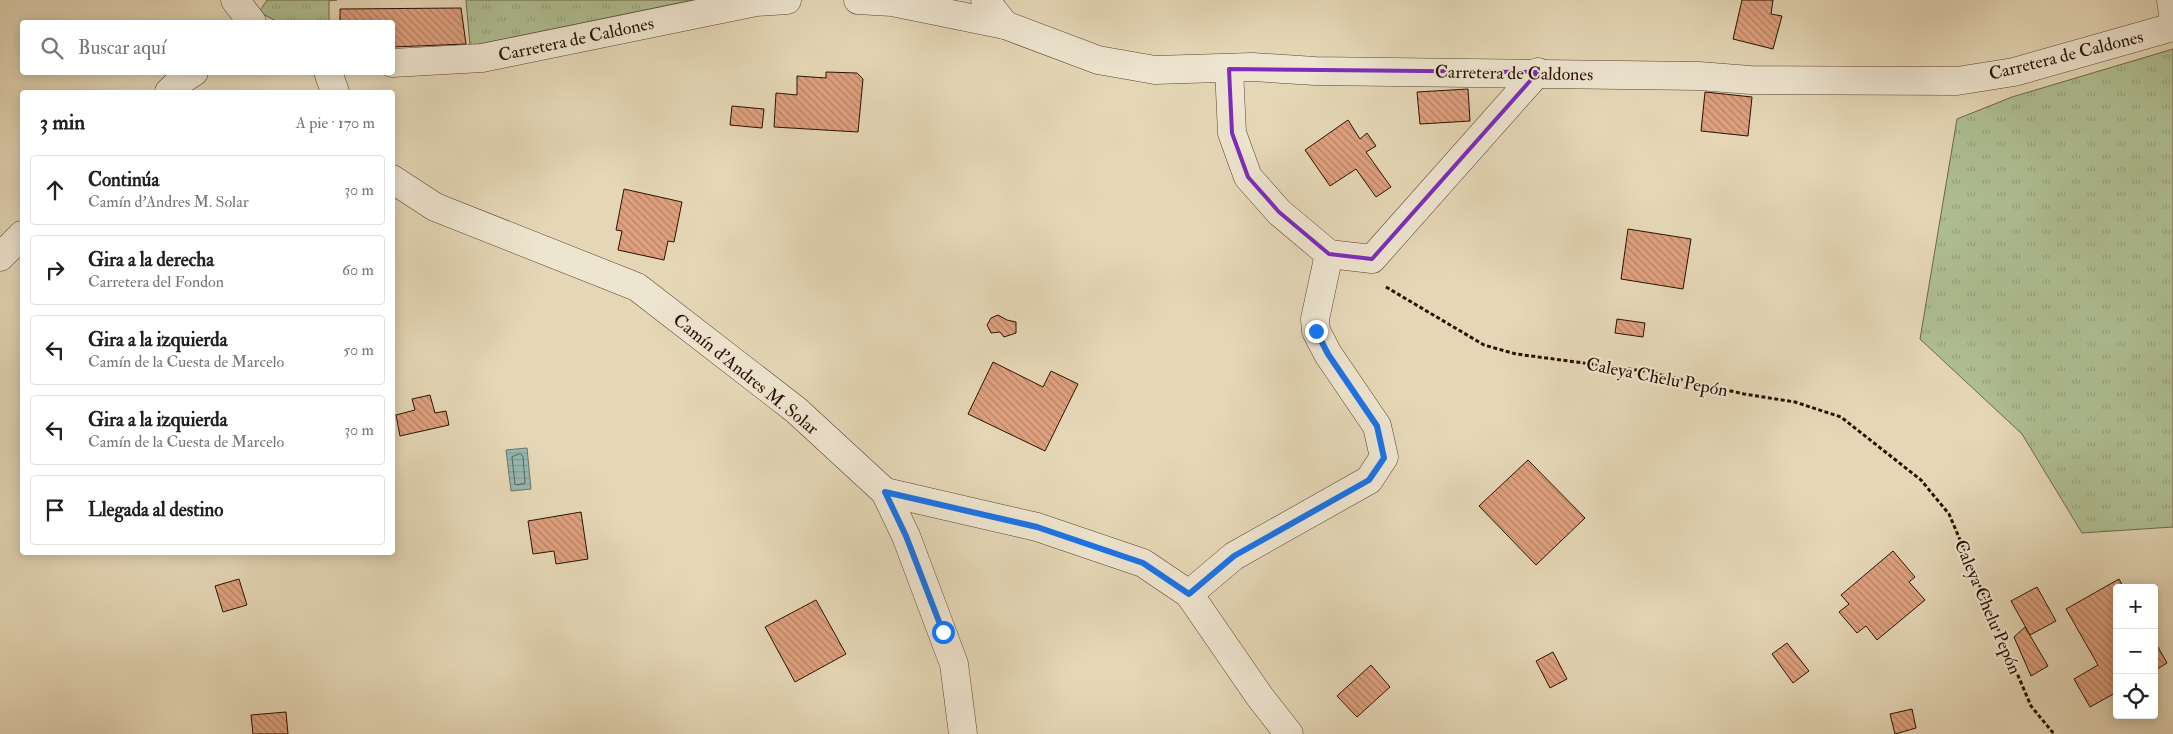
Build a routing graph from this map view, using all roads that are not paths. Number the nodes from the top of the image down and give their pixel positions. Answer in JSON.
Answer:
{"nodes":[{"id":1,"x":235,"y":0,"type":"edge"},
{"id":2,"x":787,"y":0,"type":"edge"},
{"id":3,"x":858,"y":0,"type":"edge"},
{"id":4,"x":985,"y":0,"type":"edge"},
{"id":5,"x":2172,"y":0,"type":"edge"},
{"id":6,"x":2173,"y":14,"type":"edge"},
{"id":7,"x":250,"y":20,"type":"edge"},
{"id":8,"x":1005,"y":25,"type":"junction"},
{"id":9,"x":2173,"y":27,"type":"edge"},
{"id":10,"x":395,"y":63,"type":"edge"},
{"id":11,"x":1229,"y":68,"type":"junction"},
{"id":12,"x":1538,"y":72,"type":"junction"},
{"id":13,"x":189,"y":75,"type":"edge"},
{"id":14,"x":329,"y":75,"type":"edge"},
{"id":15,"x":171,"y":90,"type":"edge"},
{"id":16,"x":334,"y":90,"type":"edge"},
{"id":17,"x":395,"y":181,"type":"edge"},
{"id":18,"x":20,"y":237,"type":"edge"},
{"id":19,"x":1329,"y":254,"type":"junction"},
{"id":20,"x":0,"y":257,"type":"edge"},
{"id":21,"x":885,"y":492,"type":"junction"},
{"id":22,"x":1189,"y":594,"type":"junction"},
{"id":23,"x":963,"y":734,"type":"edge"},
{"id":24,"x":1289,"y":734,"type":"edge"}],
"edges":[{"from":1,"to":7,"type":"street"},
{"from":2,"to":10,"type":"street","name":"Carretera de Caldones"},
{"from":3,"to":8,"type":"street","name":"Carretera de Caldones"},
{"from":4,"to":8,"type":"street"},
{"from":5,"to":6,"type":"street"},
{"from":8,"to":11,"type":"street","name":"Carretera de Caldones"},
{"from":9,"to":12,"type":"street","name":"Carretera de Caldones"},
{"from":11,"to":12,"type":"street","name":"Carretera de Caldones"},
{"from":11,"to":19,"type":"street"},
{"from":12,"to":19,"type":"street"},
{"from":13,"to":15,"type":"street"},
{"from":14,"to":16,"type":"street"},
{"from":17,"to":21,"type":"street","name":"Camín d'Andres M. Solar"},
{"from":18,"to":20,"type":"street"},
{"from":19,"to":22,"type":"street"},
{"from":21,"to":22,"type":"street"},
{"from":21,"to":23,"type":"street","name":"Camín d'Andres M. Solar"},
{"from":22,"to":24,"type":"street"}]}
